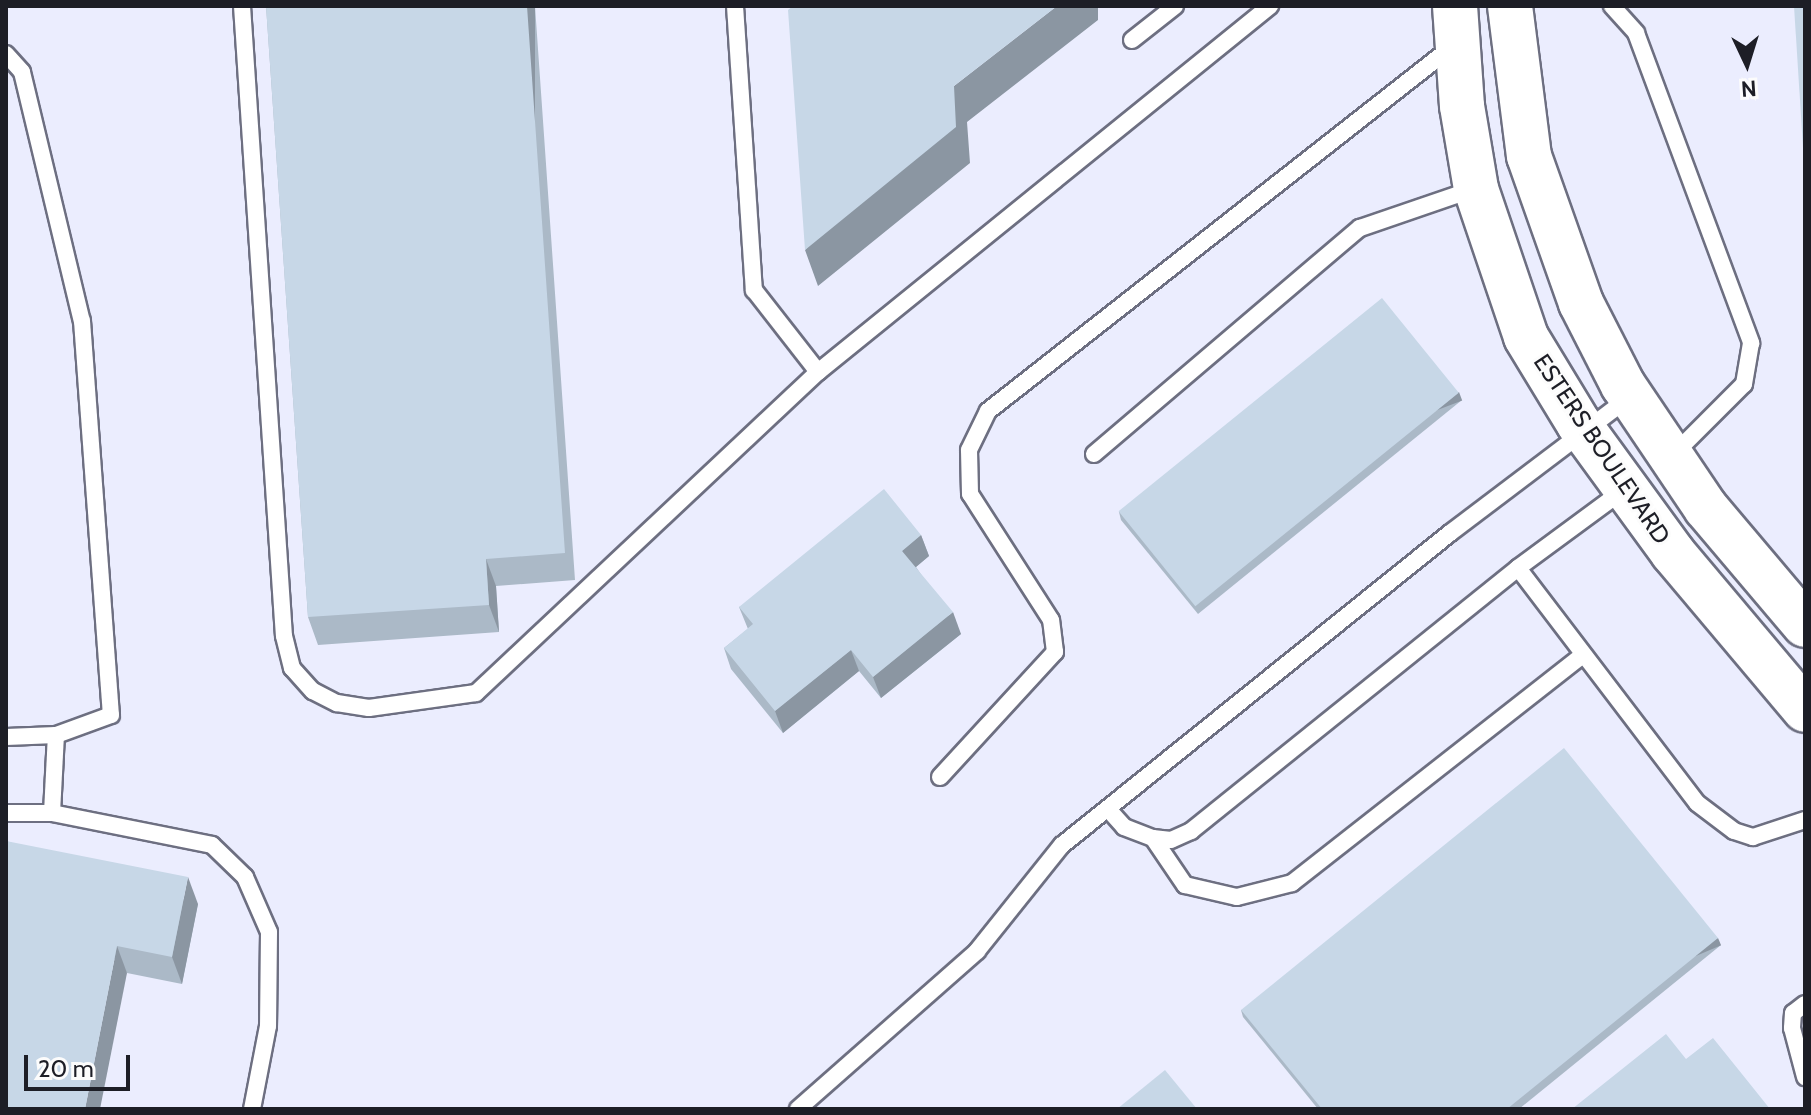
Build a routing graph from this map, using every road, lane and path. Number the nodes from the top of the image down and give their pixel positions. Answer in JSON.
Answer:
{"nodes":[{"id":1,"x":242,"y":6,"type":"edge"},
{"id":2,"x":735,"y":6,"type":"edge"},
{"id":3,"x":1175,"y":6,"type":"edge"},
{"id":4,"x":1270,"y":6,"type":"edge"},
{"id":5,"x":1510,"y":6,"type":"edge"},
{"id":6,"x":1612,"y":6,"type":"edge"},
{"id":7,"x":1456,"y":24,"type":"edge"},
{"id":8,"x":1132,"y":40,"type":"dead end"},
{"id":9,"x":6,"y":54,"type":"edge"},
{"id":10,"x":1476,"y":189,"type":"junction"},
{"id":11,"x":818,"y":372,"type":"junction"},
{"id":12,"x":1632,"y":397,"type":"junction"},
{"id":13,"x":1584,"y":430,"type":"junction"},
{"id":14,"x":1094,"y":454,"type":"dead end"},
{"id":15,"x":1672,"y":456,"type":"junction"},
{"id":16,"x":1626,"y":489,"type":"junction"},
{"id":17,"x":1518,"y":568,"type":"junction"},
{"id":18,"x":1805,"y":625,"type":"edge"},
{"id":19,"x":1582,"y":656,"type":"junction"},
{"id":20,"x":1805,"y":710,"type":"edge"},
{"id":21,"x":56,"y":735,"type":"junction"},
{"id":22,"x":6,"y":737,"type":"edge"},
{"id":23,"x":940,"y":777,"type":"dead end"},
{"id":24,"x":1108,"y":809,"type":"junction"},
{"id":25,"x":6,"y":813,"type":"edge"},
{"id":26,"x":52,"y":813,"type":"junction"},
{"id":27,"x":1805,"y":820,"type":"edge"},
{"id":28,"x":1153,"y":838,"type":"junction"},
{"id":29,"x":1805,"y":1004,"type":"edge"},
{"id":30,"x":1805,"y":1077,"type":"edge"},
{"id":31,"x":252,"y":1109,"type":"edge"},
{"id":32,"x":798,"y":1109,"type":"edge"}],
"edges":[{"from":1,"to":11,"type":"lane"},
{"from":2,"to":11,"type":"lane"},
{"from":3,"to":8,"type":"lane"},
{"from":4,"to":11,"type":"lane"},
{"from":5,"to":12,"type":"main road"},
{"from":6,"to":15,"type":"lane"},
{"from":7,"to":10,"type":"main road","name":"ESTERS BOULEVARD"},
{"from":7,"to":23,"type":"lane"},
{"from":9,"to":21,"type":"lane"},
{"from":10,"to":13,"type":"main road","name":"ESTERS BOULEVARD"},
{"from":10,"to":14,"type":"lane"},
{"from":12,"to":13,"type":"lane"},
{"from":12,"to":15,"type":"main road"},
{"from":13,"to":16,"type":"main road","name":"ESTERS BOULEVARD"},
{"from":13,"to":24,"type":"lane"},
{"from":15,"to":16,"type":"main road"},
{"from":15,"to":18,"type":"main road"},
{"from":16,"to":17,"type":"lane"},
{"from":16,"to":20,"type":"main road","name":"ESTERS BOULEVARD"},
{"from":17,"to":19,"type":"lane"},
{"from":17,"to":28,"type":"lane"},
{"from":19,"to":27,"type":"lane"},
{"from":19,"to":28,"type":"lane"},
{"from":21,"to":22,"type":"lane"},
{"from":21,"to":26,"type":"lane"},
{"from":24,"to":28,"type":"lane"},
{"from":24,"to":32,"type":"lane"},
{"from":25,"to":26,"type":"lane"},
{"from":26,"to":31,"type":"lane"},
{"from":29,"to":30,"type":"lane"}]}
